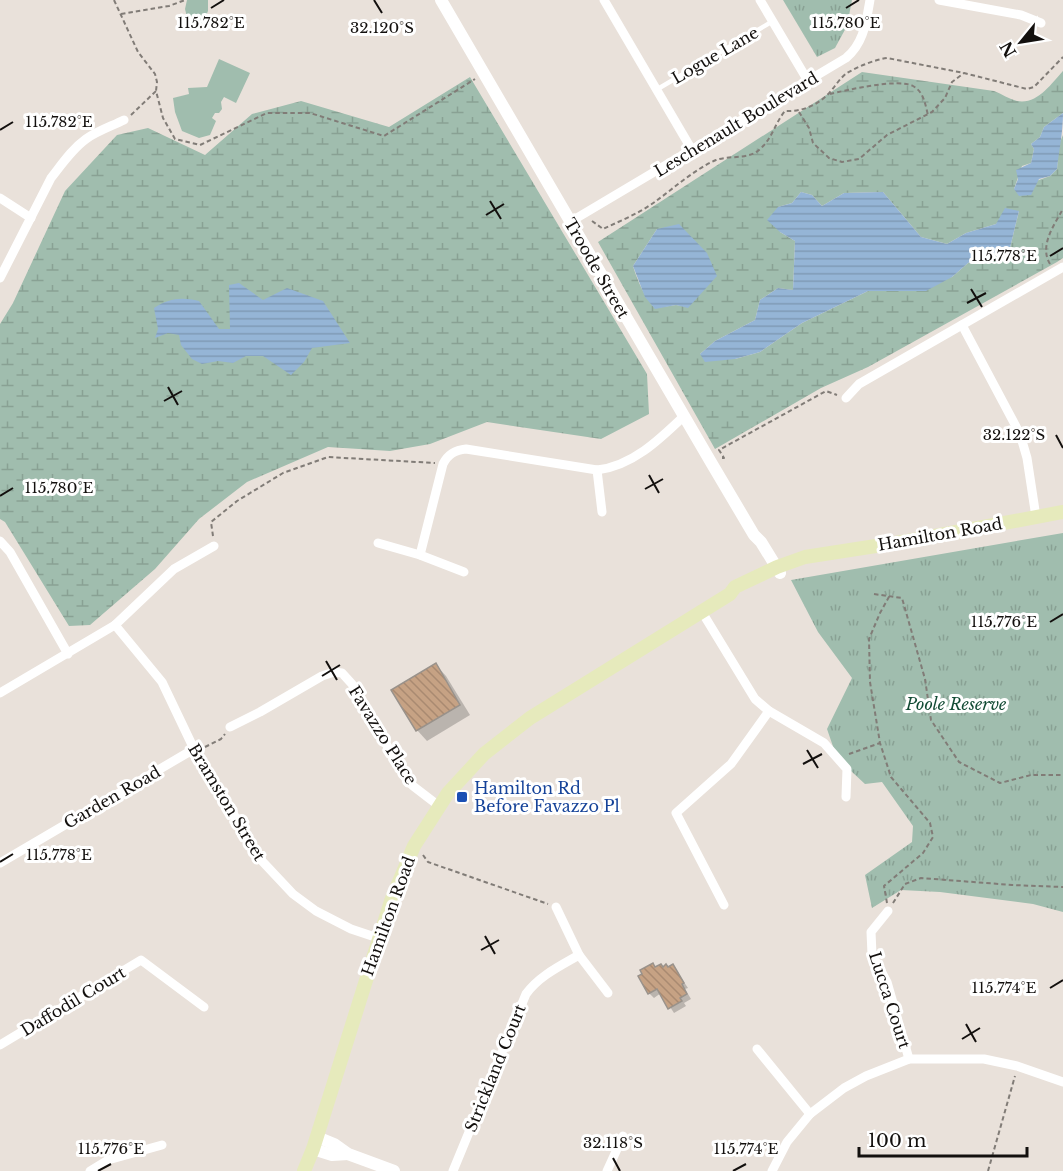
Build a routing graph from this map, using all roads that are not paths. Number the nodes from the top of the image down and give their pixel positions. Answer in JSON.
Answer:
{"nodes":[{"id":1,"x":441,"y":0,"type":"edge"},
{"id":2,"x":604,"y":0,"type":"edge"},
{"id":3,"x":760,"y":0,"type":"edge"},
{"id":4,"x":870,"y":0,"type":"edge"},
{"id":5,"x":940,"y":0,"type":"edge"},
{"id":6,"x":773,"y":21,"type":"junction"},
{"id":7,"x":1041,"y":23,"type":"dead end"},
{"id":8,"x":808,"y":81,"type":"junction"},
{"id":9,"x":656,"y":90,"type":"junction"},
{"id":10,"x":124,"y":120,"type":"road end"},
{"id":11,"x":692,"y":150,"type":"junction"},
{"id":12,"x":0,"y":198,"type":"edge"},
{"id":13,"x":31,"y":218,"type":"junction"},
{"id":14,"x":570,"y":222,"type":"junction"},
{"id":15,"x":1059,"y":269,"type":"edge"},
{"id":16,"x":0,"y":278,"type":"edge"},
{"id":17,"x":962,"y":325,"type":"junction"},
{"id":18,"x":846,"y":399,"type":"road end"},
{"id":19,"x":684,"y":416,"type":"junction"},
{"id":20,"x":597,"y":470,"type":"junction"},
{"id":21,"x":602,"y":512,"type":"dead end"},
{"id":22,"x":1063,"y":512,"type":"edge"},
{"id":23,"x":1036,"y":517,"type":"junction"},
{"id":24,"x":0,"y":541,"type":"edge"},
{"id":25,"x":378,"y":543,"type":"dead end"},
{"id":26,"x":214,"y":546,"type":"road end"},
{"id":27,"x":420,"y":555,"type":"junction"},
{"id":28,"x":464,"y":572,"type":"dead end"},
{"id":29,"x":775,"y":572,"type":"junction"},
{"id":30,"x":702,"y":612,"type":"junction"},
{"id":31,"x":115,"y":625,"type":"junction"},
{"id":32,"x":68,"y":654,"type":"junction"},
{"id":33,"x":0,"y":693,"type":"edge"},
{"id":34,"x":769,"y":711,"type":"junction"},
{"id":35,"x":230,"y":727,"type":"road end"},
{"id":36,"x":194,"y":749,"type":"junction"},
{"id":37,"x":846,"y":797,"type":"dead end"},
{"id":38,"x":439,"y":806,"type":"junction"},
{"id":39,"x":0,"y":863,"type":"edge"},
{"id":40,"x":724,"y":905,"type":"dead end"},
{"id":41,"x":556,"y":907,"type":"road end"},
{"id":42,"x":888,"y":911,"type":"road end"},
{"id":43,"x":378,"y":938,"type":"junction"},
{"id":44,"x":579,"y":955,"type":"junction"},
{"id":45,"x":608,"y":993,"type":"dead end"},
{"id":46,"x":204,"y":1007,"type":"dead end"},
{"id":47,"x":0,"y":1045,"type":"edge"},
{"id":48,"x":757,"y":1049,"type":"dead end"},
{"id":49,"x":909,"y":1059,"type":"junction"},
{"id":50,"x":1063,"y":1082,"type":"edge"},
{"id":51,"x":810,"y":1114,"type":"junction"},
{"id":52,"x":623,"y":1136,"type":"dead end"},
{"id":53,"x":315,"y":1143,"type":"junction"},
{"id":54,"x":162,"y":1145,"type":"dead end"},
{"id":55,"x":90,"y":1171,"type":"edge"},
{"id":56,"x":304,"y":1171,"type":"edge"},
{"id":57,"x":394,"y":1171,"type":"edge"},
{"id":58,"x":453,"y":1171,"type":"edge"},
{"id":59,"x":607,"y":1171,"type":"edge"},
{"id":60,"x":772,"y":1171,"type":"edge"}],
"edges":[{"from":1,"to":14,"type":"street","name":"Troode Street"},
{"from":2,"to":9,"type":"street"},
{"from":3,"to":6,"type":"street"},
{"from":4,"to":8,"type":"street","name":"Leschenault Boulevard"},
{"from":5,"to":7,"type":"street"},
{"from":6,"to":8,"type":"street"},
{"from":6,"to":9,"type":"lane","name":"Logue Lane"},
{"from":8,"to":11,"type":"street","name":"Leschenault Boulevard"},
{"from":9,"to":11,"type":"street"},
{"from":10,"to":13,"type":"street"},
{"from":11,"to":14,"type":"street","name":"Leschenault Boulevard"},
{"from":12,"to":13,"type":"street"},
{"from":13,"to":16,"type":"street"},
{"from":14,"to":19,"type":"street","name":"Troode Street"},
{"from":15,"to":17,"type":"street"},
{"from":17,"to":18,"type":"street"},
{"from":17,"to":23,"type":"street"},
{"from":19,"to":20,"type":"street"},
{"from":19,"to":29,"type":"street","name":"Troode Street"},
{"from":20,"to":21,"type":"street"},
{"from":20,"to":27,"type":"street"},
{"from":22,"to":23,"type":"main road","name":"Hamilton Road"},
{"from":23,"to":29,"type":"main road","name":"Hamilton Road"},
{"from":24,"to":32,"type":"street"},
{"from":25,"to":27,"type":"street"},
{"from":26,"to":31,"type":"street"},
{"from":27,"to":28,"type":"street"},
{"from":29,"to":30,"type":"main road","name":"Hamilton Road"},
{"from":30,"to":34,"type":"street"},
{"from":30,"to":38,"type":"main road","name":"Hamilton Road"},
{"from":31,"to":32,"type":"street"},
{"from":31,"to":36,"type":"street","name":"Bramston Street"},
{"from":32,"to":33,"type":"street"},
{"from":34,"to":37,"type":"street"},
{"from":34,"to":40,"type":"street"},
{"from":35,"to":38,"type":"street","name":"Favazzo Place"},
{"from":36,"to":39,"type":"street","name":"Garden Road"},
{"from":36,"to":43,"type":"street","name":"Bramston Street"},
{"from":38,"to":43,"type":"main road","name":"Hamilton Road"},
{"from":41,"to":44,"type":"street"},
{"from":42,"to":49,"type":"street","name":"Lucca Court"},
{"from":43,"to":53,"type":"main road","name":"Hamilton Road"},
{"from":44,"to":45,"type":"street"},
{"from":44,"to":58,"type":"street","name":"Strickland Court"},
{"from":46,"to":47,"type":"street","name":"Daffodil Court"},
{"from":48,"to":51,"type":"street"},
{"from":49,"to":50,"type":"street"},
{"from":49,"to":51,"type":"street"},
{"from":51,"to":60,"type":"street"},
{"from":52,"to":59,"type":"street"},
{"from":53,"to":56,"type":"main road","name":"Hamilton Road"},
{"from":53,"to":57,"type":"street"},
{"from":54,"to":55,"type":"street"}]}
